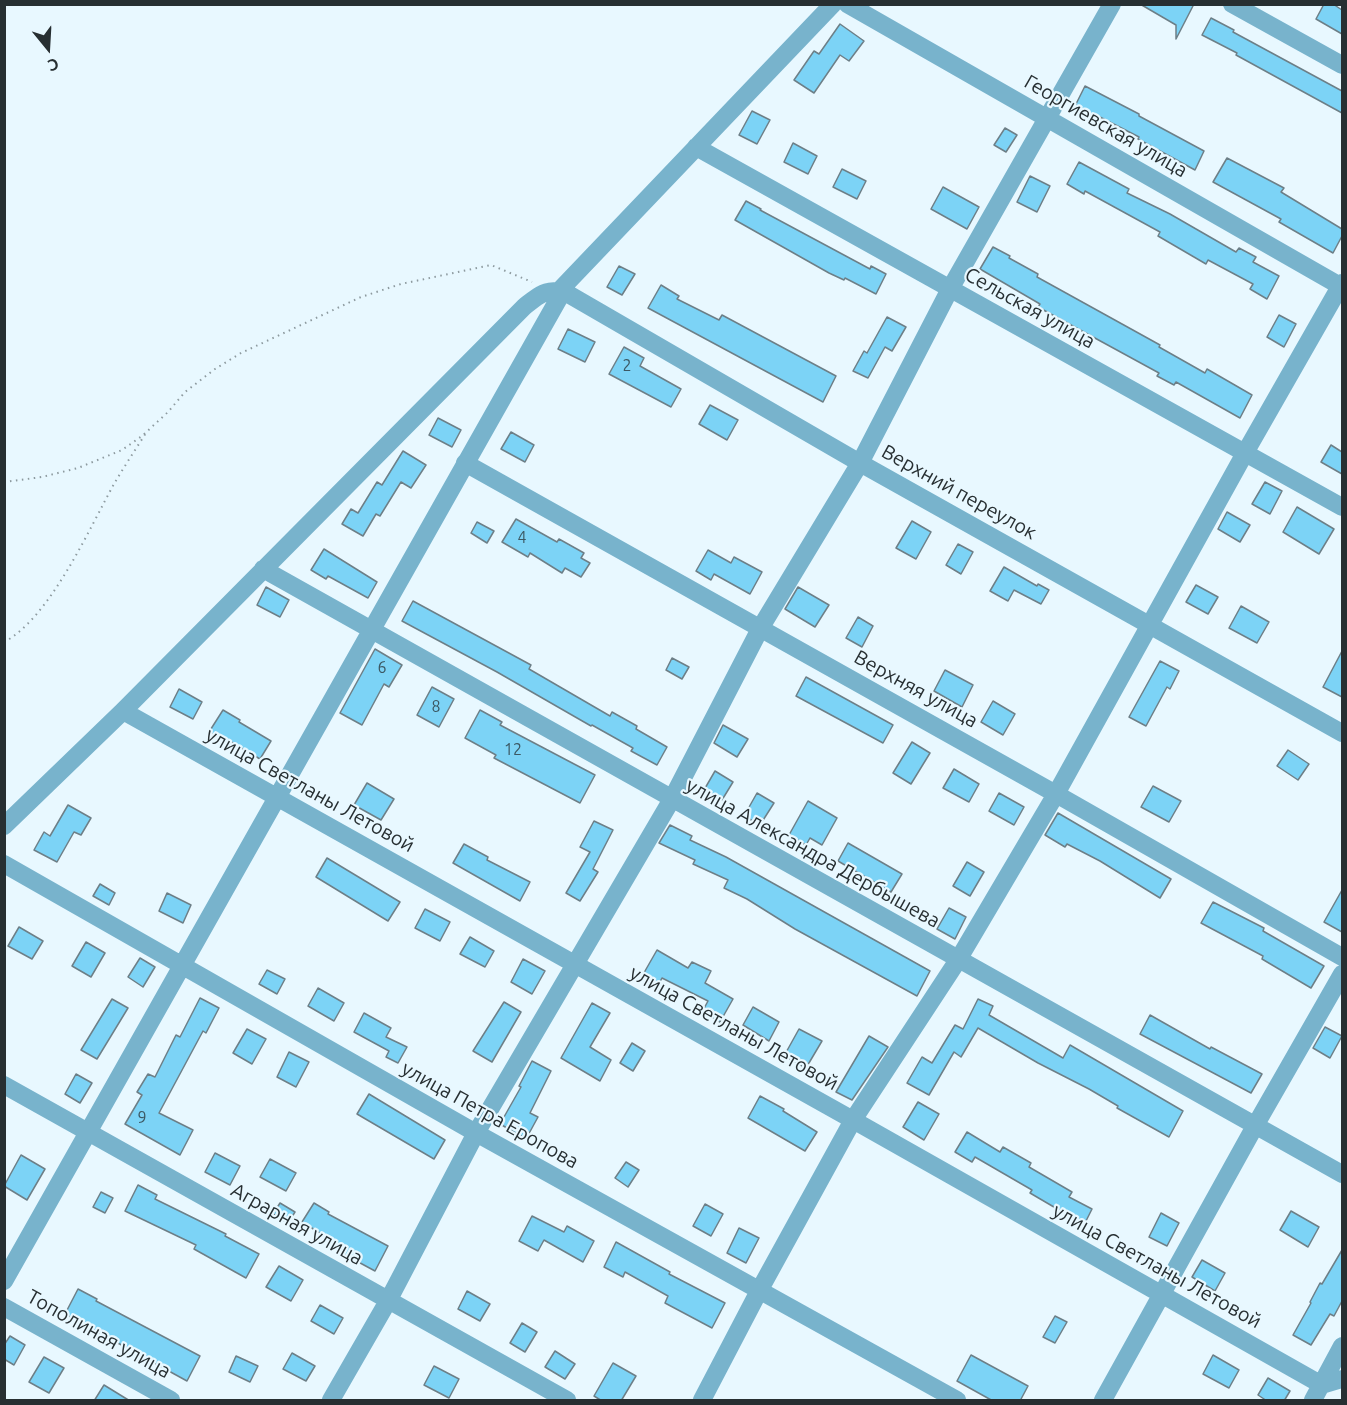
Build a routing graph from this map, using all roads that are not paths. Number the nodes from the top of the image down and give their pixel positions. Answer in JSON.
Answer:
{"nodes":[{"id":1,"x":833,"y":4,"type":"edge"},
{"id":2,"x":847,"y":4,"type":"edge"},
{"id":3,"x":1112,"y":4,"type":"edge"},
{"id":4,"x":1232,"y":4,"type":"edge"},
{"id":5,"x":1342,"y":65,"type":"edge"},
{"id":6,"x":1047,"y":119,"type":"junction"},
{"id":7,"x":696,"y":147,"type":"junction"},
{"id":8,"x":1342,"y":285,"type":"edge"},
{"id":9,"x":950,"y":289,"type":"junction"},
{"id":10,"x":559,"y":291,"type":"junction"},
{"id":11,"x":1245,"y":453,"type":"junction"},
{"id":12,"x":465,"y":463,"type":"junction"},
{"id":13,"x":860,"y":463,"type":"junction"},
{"id":14,"x":1342,"y":507,"type":"edge"},
{"id":15,"x":263,"y":569,"type":"junction"},
{"id":16,"x":1151,"y":626,"type":"junction"},
{"id":17,"x":760,"y":627,"type":"junction"},
{"id":18,"x":372,"y":631,"type":"junction"},
{"id":19,"x":123,"y":711,"type":"junction"},
{"id":20,"x":1342,"y":733,"type":"edge"},
{"id":21,"x":1056,"y":794,"type":"junction"},
{"id":22,"x":277,"y":797,"type":"junction"},
{"id":23,"x":672,"y":799,"type":"junction"},
{"id":24,"x":4,"y":826,"type":"edge"},
{"id":25,"x":4,"y":864,"type":"edge"},
{"id":26,"x":1342,"y":957,"type":"edge"},
{"id":27,"x":958,"y":960,"type":"junction"},
{"id":28,"x":183,"y":965,"type":"junction"},
{"id":29,"x":574,"y":965,"type":"junction"},
{"id":30,"x":1342,"y":974,"type":"edge"},
{"id":31,"x":4,"y":1085,"type":"edge"},
{"id":32,"x":853,"y":1120,"type":"junction"},
{"id":33,"x":1255,"y":1126,"type":"junction"},
{"id":34,"x":89,"y":1133,"type":"junction"},
{"id":35,"x":476,"y":1133,"type":"junction"},
{"id":36,"x":1342,"y":1174,"type":"edge"},
{"id":37,"x":4,"y":1281,"type":"edge"},
{"id":38,"x":759,"y":1291,"type":"junction"},
{"id":39,"x":1162,"y":1295,"type":"junction"},
{"id":40,"x":388,"y":1300,"type":"junction"},
{"id":41,"x":4,"y":1307,"type":"edge"},
{"id":42,"x":1342,"y":1346,"type":"edge"},
{"id":43,"x":1342,"y":1379,"type":"edge"},
{"id":44,"x":1317,"y":1393,"type":"edge"},
{"id":45,"x":171,"y":1401,"type":"edge"},
{"id":46,"x":331,"y":1401,"type":"edge"},
{"id":47,"x":567,"y":1401,"type":"edge"},
{"id":48,"x":702,"y":1401,"type":"edge"},
{"id":49,"x":957,"y":1401,"type":"edge"},
{"id":50,"x":1103,"y":1401,"type":"edge"}],
"edges":[{"from":1,"to":7,"type":"street"},
{"from":2,"to":6,"type":"street","name":"Георгиевская улица"},
{"from":3,"to":6,"type":"street"},
{"from":4,"to":5,"type":"street"},
{"from":6,"to":8,"type":"street","name":"Георгиевская улица"},
{"from":6,"to":9,"type":"street"},
{"from":7,"to":9,"type":"street","name":"Сельская улица"},
{"from":7,"to":10,"type":"street"},
{"from":8,"to":11,"type":"street"},
{"from":9,"to":11,"type":"street","name":"Сельская улица"},
{"from":9,"to":13,"type":"street"},
{"from":10,"to":12,"type":"street"},
{"from":10,"to":13,"type":"street","name":"Верхний переулок"},
{"from":10,"to":15,"type":"street"},
{"from":11,"to":14,"type":"street","name":"Сельская улица"},
{"from":11,"to":16,"type":"street"},
{"from":12,"to":17,"type":"street","name":"Верхняя улица"},
{"from":12,"to":18,"type":"street"},
{"from":13,"to":16,"type":"street","name":"Верхний переулок"},
{"from":13,"to":17,"type":"street"},
{"from":15,"to":18,"type":"street","name":"улица Александра Дербышева"},
{"from":15,"to":19,"type":"street"},
{"from":16,"to":20,"type":"street","name":"Верхний переулок"},
{"from":16,"to":21,"type":"street"},
{"from":17,"to":21,"type":"street","name":"Верхняя улица"},
{"from":17,"to":23,"type":"street"},
{"from":18,"to":22,"type":"street"},
{"from":18,"to":23,"type":"street","name":"улица Александра Дербышева"},
{"from":19,"to":22,"type":"street","name":"улица Светланы Летовой"},
{"from":19,"to":24,"type":"street"},
{"from":21,"to":26,"type":"street","name":"Верхняя улица"},
{"from":21,"to":27,"type":"street"},
{"from":22,"to":28,"type":"street"},
{"from":22,"to":29,"type":"street","name":"улица Светланы Летовой"},
{"from":23,"to":27,"type":"street","name":"улица Александра Дербышева"},
{"from":23,"to":29,"type":"street"},
{"from":25,"to":28,"type":"street","name":"улица Петра Еропова"},
{"from":27,"to":32,"type":"street"},
{"from":27,"to":33,"type":"street","name":"улица Александра Дербышева"},
{"from":28,"to":34,"type":"street"},
{"from":28,"to":35,"type":"street","name":"улица Петра Еропова"},
{"from":29,"to":32,"type":"street","name":"улица Светланы Летовой"},
{"from":29,"to":35,"type":"street"},
{"from":30,"to":33,"type":"street"},
{"from":31,"to":34,"type":"street","name":"Аграрная улица"},
{"from":32,"to":38,"type":"street"},
{"from":32,"to":39,"type":"street","name":"улица Светланы Летовой"},
{"from":33,"to":36,"type":"street","name":"улица Александра Дербышева"},
{"from":33,"to":39,"type":"street"},
{"from":34,"to":37,"type":"street"},
{"from":34,"to":40,"type":"street","name":"Аграрная улица"},
{"from":35,"to":38,"type":"street","name":"улица Петра Еропова"},
{"from":35,"to":40,"type":"street"},
{"from":38,"to":48,"type":"street"},
{"from":38,"to":49,"type":"street","name":"улица Петра Еропова"},
{"from":39,"to":44,"type":"street","name":"улица Светланы Летовой"},
{"from":39,"to":50,"type":"street"},
{"from":40,"to":46,"type":"street"},
{"from":40,"to":47,"type":"street","name":"Аграрная улица"},
{"from":41,"to":45,"type":"street","name":"Тополиная улица"},
{"from":42,"to":44,"type":"street"},
{"from":43,"to":44,"type":"street"}]}
